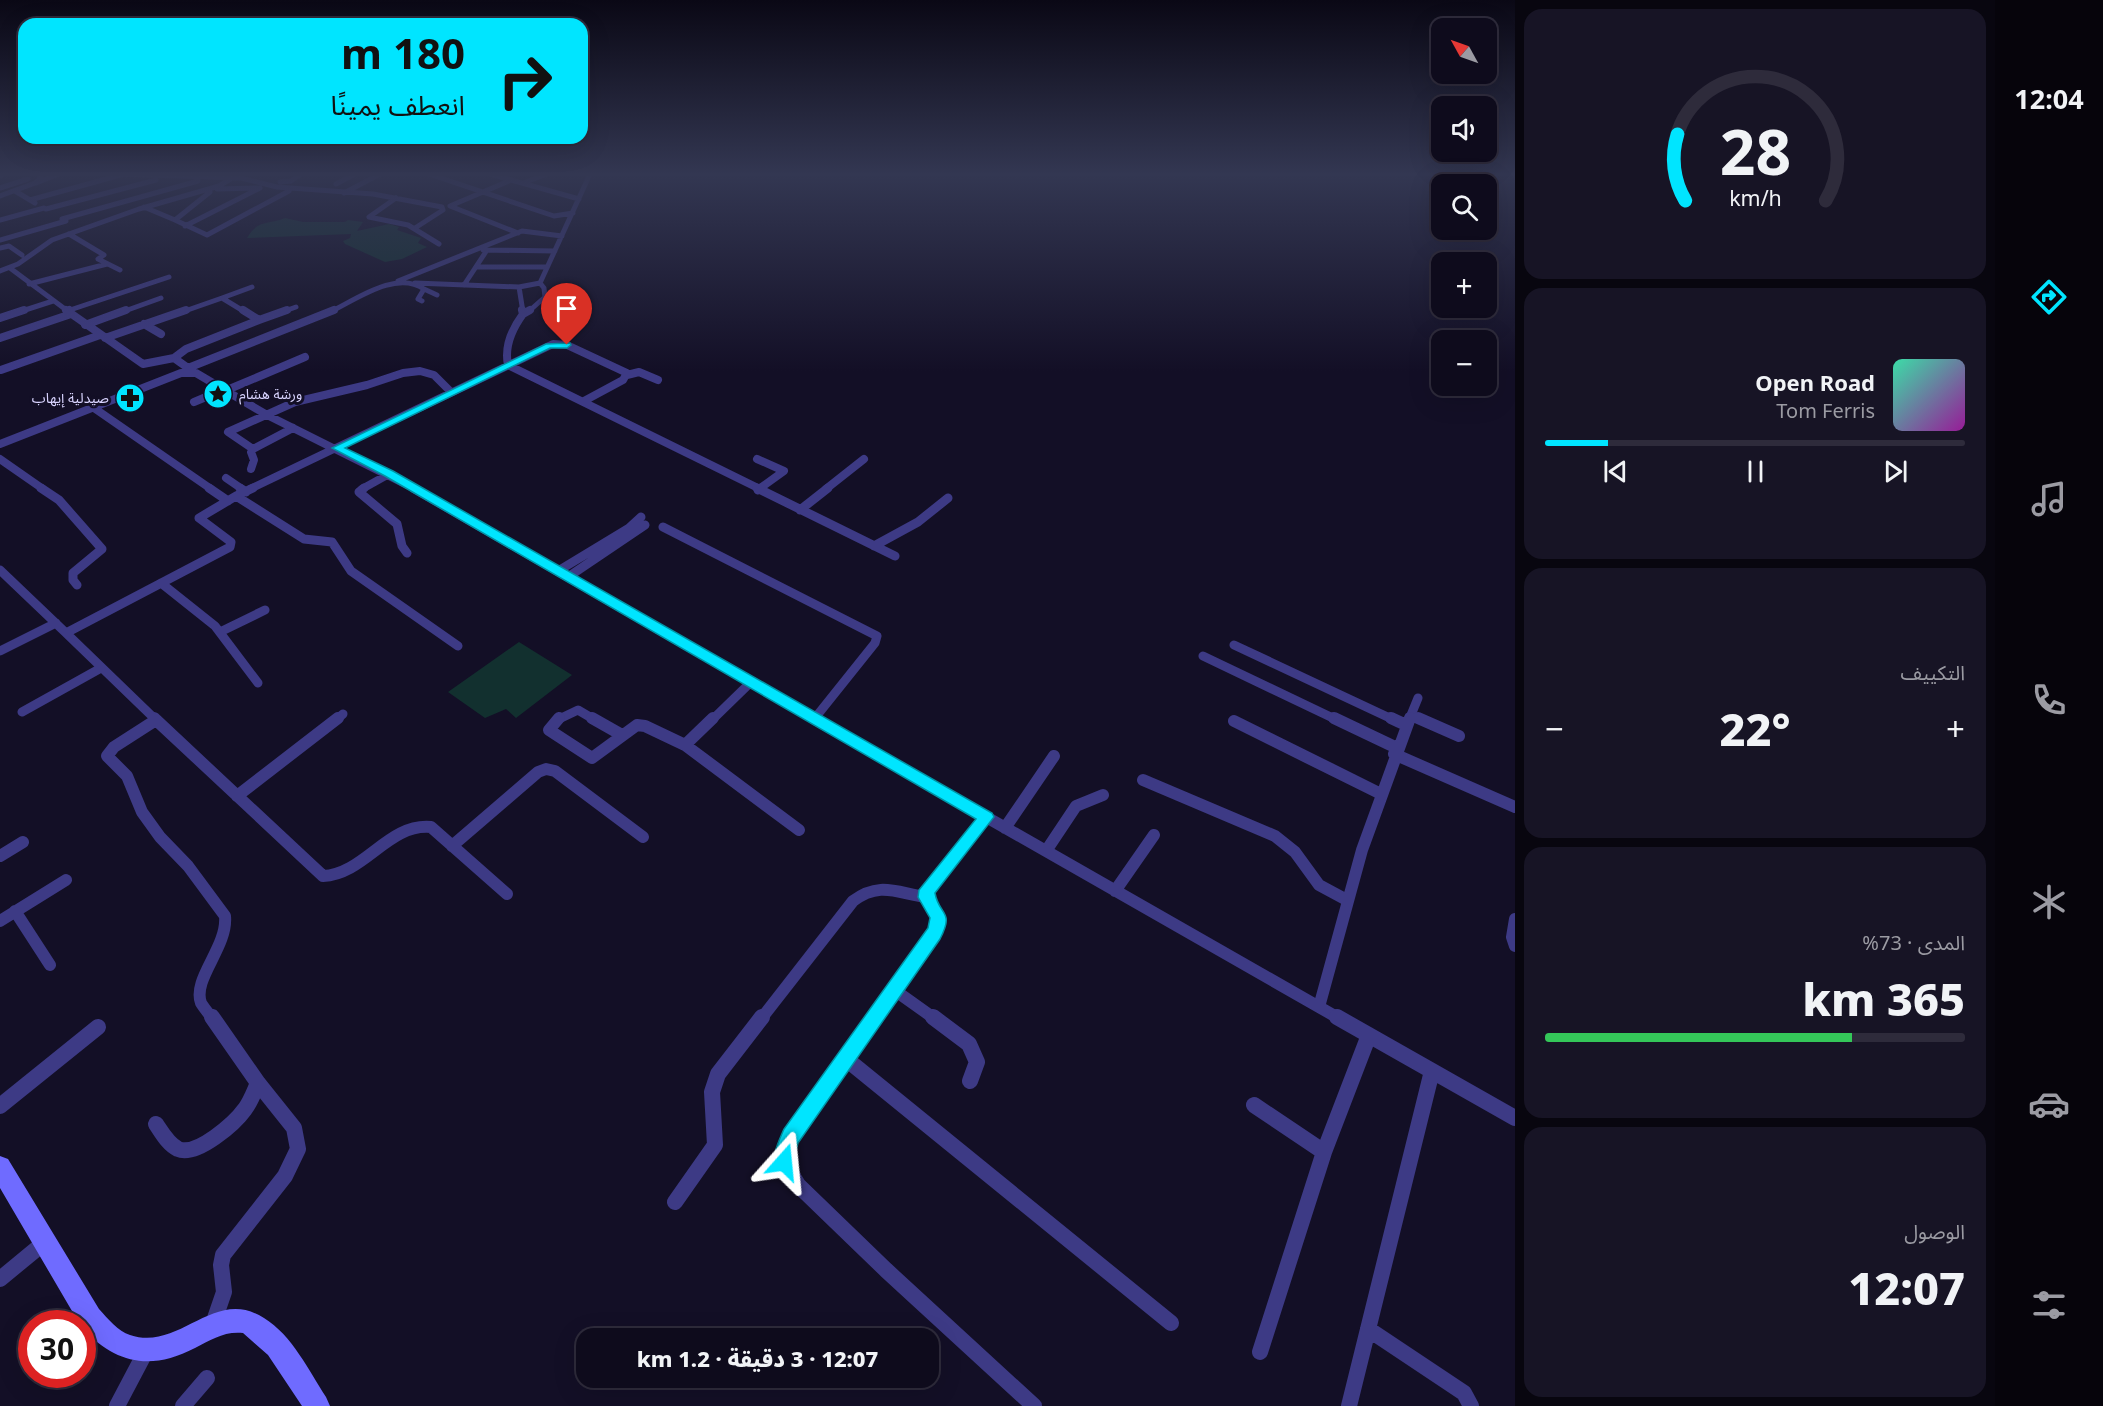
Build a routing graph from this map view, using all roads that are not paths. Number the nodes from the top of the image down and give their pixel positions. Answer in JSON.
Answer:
{"nodes":[{"id":1,"x":53,"y":240,"type":"edge"},
{"id":2,"x":78,"y":240,"type":"edge"},
{"id":3,"x":432,"y":240,"type":"edge"},
{"id":4,"x":501,"y":240,"type":"edge"},
{"id":5,"x":560,"y":240,"type":"edge"},
{"id":6,"x":439,"y":244,"type":"dead end"},
{"id":7,"x":0,"y":248,"type":"edge"},
{"id":8,"x":476,"y":249,"type":"junction"},
{"id":9,"x":487,"y":250,"type":"junction"},
{"id":10,"x":555,"y":251,"type":"junction"},
{"id":11,"x":22,"y":255,"type":"dead end"},
{"id":12,"x":107,"y":264,"type":"junction"},
{"id":13,"x":476,"y":267,"type":"junction"},
{"id":14,"x":547,"y":267,"type":"junction"},
{"id":15,"x":10,"y":268,"type":"junction"},
{"id":16,"x":120,"y":270,"type":"dead end"},
{"id":17,"x":0,"y":271,"type":"edge"},
{"id":18,"x":169,"y":277,"type":"dead end"},
{"id":19,"x":395,"y":282,"type":"junction"},
{"id":20,"x":415,"y":283,"type":"junction"},
{"id":21,"x":540,"y":283,"type":"junction"},
{"id":22,"x":29,"y":284,"type":"junction"},
{"id":23,"x":464,"y":285,"type":"junction"},
{"id":24,"x":252,"y":287,"type":"dead end"},
{"id":25,"x":519,"y":287,"type":"junction"},
{"id":26,"x":424,"y":289,"type":"junction"},
{"id":27,"x":437,"y":295,"type":"dead end"},
{"id":28,"x":161,"y":298,"type":"dead end"},
{"id":29,"x":222,"y":298,"type":"junction"},
{"id":30,"x":53,"y":301,"type":"junction"},
{"id":31,"x":422,"y":301,"type":"dead end"},
{"id":32,"x":296,"y":307,"type":"dead end"},
{"id":33,"x":69,"y":313,"type":"junction"},
{"id":34,"x":524,"y":314,"type":"junction"},
{"id":35,"x":0,"y":318,"type":"edge"},
{"id":36,"x":259,"y":320,"type":"junction"},
{"id":37,"x":144,"y":324,"type":"junction"},
{"id":38,"x":267,"y":324,"type":"dead end"},
{"id":39,"x":85,"y":325,"type":"junction"},
{"id":40,"x":274,"y":328,"type":"dead end"},
{"id":41,"x":282,"y":332,"type":"junction"},
{"id":42,"x":161,"y":334,"type":"dead end"},
{"id":43,"x":102,"y":337,"type":"junction"},
{"id":44,"x":0,"y":338,"type":"edge"},
{"id":45,"x":305,"y":357,"type":"dead end"},
{"id":46,"x":174,"y":358,"type":"junction"},
{"id":47,"x":508,"y":365,"type":"junction"},
{"id":48,"x":2,"y":370,"type":"dead end"},
{"id":49,"x":189,"y":370,"type":"junction"},
{"id":50,"x":627,"y":375,"type":"junction"},
{"id":51,"x":658,"y":380,"type":"dead end"},
{"id":52,"x":226,"y":390,"type":"junction"},
{"id":53,"x":451,"y":392,"type":"junction"},
{"id":54,"x":584,"y":401,"type":"junction"},
{"id":55,"x":194,"y":402,"type":"dead end"},
{"id":56,"x":94,"y":408,"type":"junction"},
{"id":57,"x":267,"y":415,"type":"junction"},
{"id":58,"x":293,"y":428,"type":"junction"},
{"id":59,"x":0,"y":444,"type":"edge"},
{"id":60,"x":337,"y":448,"type":"junction"},
{"id":61,"x":253,"y":449,"type":"junction"},
{"id":62,"x":0,"y":459,"type":"edge"},
{"id":63,"x":757,"y":459,"type":"dead end"},
{"id":64,"x":864,"y":459,"type":"dead end"},
{"id":65,"x":252,"y":470,"type":"dead end"},
{"id":66,"x":389,"y":474,"type":"junction"},
{"id":67,"x":226,"y":478,"type":"dead end"},
{"id":68,"x":758,"y":490,"type":"junction"},
{"id":69,"x":237,"y":496,"type":"junction"},
{"id":70,"x":948,"y":498,"type":"dead end"},
{"id":71,"x":800,"y":510,"type":"junction"},
{"id":72,"x":643,"y":521,"type":"dead end"},
{"id":73,"x":663,"y":527,"type":"dead end"},
{"id":74,"x":874,"y":546,"type":"junction"},
{"id":75,"x":407,"y":554,"type":"dead end"},
{"id":76,"x":895,"y":556,"type":"dead end"},
{"id":77,"x":0,"y":570,"type":"edge"},
{"id":78,"x":563,"y":574,"type":"junction"},
{"id":79,"x":10,"y":579,"type":"junction"},
{"id":80,"x":0,"y":584,"type":"edge"},
{"id":81,"x":161,"y":584,"type":"junction"},
{"id":82,"x":77,"y":585,"type":"dead end"},
{"id":83,"x":265,"y":610,"type":"dead end"},
{"id":84,"x":56,"y":623,"type":"junction"},
{"id":85,"x":220,"y":632,"type":"junction"},
{"id":86,"x":66,"y":633,"type":"junction"},
{"id":87,"x":1234,"y":645,"type":"dead end"},
{"id":88,"x":458,"y":646,"type":"dead end"},
{"id":89,"x":0,"y":651,"type":"edge"},
{"id":90,"x":1203,"y":656,"type":"dead end"},
{"id":91,"x":101,"y":668,"type":"junction"},
{"id":92,"x":751,"y":682,"type":"junction"},
{"id":93,"x":258,"y":683,"type":"dead end"},
{"id":94,"x":1418,"y":698,"type":"dead end"},
{"id":95,"x":22,"y":712,"type":"dead end"},
{"id":96,"x":343,"y":714,"type":"dead end"},
{"id":97,"x":815,"y":718,"type":"junction"},
{"id":98,"x":156,"y":720,"type":"junction"},
{"id":99,"x":1408,"y":720,"type":"junction"},
{"id":100,"x":1234,"y":721,"type":"dead end"},
{"id":101,"x":622,"y":735,"type":"junction"},
{"id":102,"x":1459,"y":736,"type":"dead end"},
{"id":103,"x":685,"y":745,"type":"junction"},
{"id":104,"x":1396,"y":751,"type":"junction"},
{"id":105,"x":1054,"y":756,"type":"dead end"},
{"id":106,"x":1143,"y":780,"type":"dead end"},
{"id":107,"x":1379,"y":793,"type":"junction"},
{"id":108,"x":1103,"y":795,"type":"dead end"},
{"id":109,"x":237,"y":796,"type":"junction"},
{"id":110,"x":1515,"y":807,"type":"edge"},
{"id":111,"x":987,"y":817,"type":"junction"},
{"id":112,"x":1005,"y":828,"type":"junction"},
{"id":113,"x":799,"y":830,"type":"dead end"},
{"id":114,"x":1154,"y":835,"type":"dead end"},
{"id":115,"x":643,"y":837,"type":"dead end"},
{"id":116,"x":23,"y":842,"type":"dead end"},
{"id":117,"x":452,"y":846,"type":"junction"},
{"id":118,"x":1046,"y":850,"type":"junction"},
{"id":119,"x":0,"y":856,"type":"edge"},
{"id":120,"x":66,"y":880,"type":"dead end"},
{"id":121,"x":1115,"y":891,"type":"junction"},
{"id":122,"x":507,"y":894,"type":"dead end"},
{"id":123,"x":926,"y":897,"type":"junction"},
{"id":124,"x":1345,"y":899,"type":"junction"},
{"id":125,"x":15,"y":911,"type":"junction"},
{"id":126,"x":1515,"y":919,"type":"edge"},
{"id":127,"x":0,"y":921,"type":"edge"},
{"id":128,"x":1515,"y":946,"type":"edge"},
{"id":129,"x":50,"y":965,"type":"dead end"},
{"id":130,"x":893,"y":989,"type":"junction"},
{"id":131,"x":1319,"y":1007,"type":"junction"},
{"id":132,"x":98,"y":1027,"type":"dead end"},
{"id":133,"x":1369,"y":1035,"type":"junction"},
{"id":134,"x":845,"y":1058,"type":"junction"},
{"id":135,"x":1432,"y":1071,"type":"junction"},
{"id":136,"x":970,"y":1081,"type":"dead end"},
{"id":137,"x":258,"y":1083,"type":"junction"},
{"id":138,"x":1254,"y":1105,"type":"dead end"},
{"id":139,"x":0,"y":1106,"type":"edge"},
{"id":140,"x":1515,"y":1118,"type":"edge"},
{"id":141,"x":156,"y":1124,"type":"dead end"},
{"id":142,"x":1324,"y":1152,"type":"junction"},
{"id":143,"x":0,"y":1167,"type":"edge"},
{"id":144,"x":675,"y":1202,"type":"dead end"},
{"id":145,"x":45,"y":1242,"type":"junction"},
{"id":146,"x":0,"y":1280,"type":"edge"},
{"id":147,"x":1171,"y":1323,"type":"dead end"},
{"id":148,"x":213,"y":1324,"type":"junction"},
{"id":149,"x":1368,"y":1329,"type":"junction"},
{"id":150,"x":146,"y":1351,"type":"junction"},
{"id":151,"x":1260,"y":1352,"type":"dead end"},
{"id":152,"x":207,"y":1378,"type":"dead end"},
{"id":153,"x":117,"y":1406,"type":"edge"},
{"id":154,"x":183,"y":1406,"type":"edge"},
{"id":155,"x":317,"y":1406,"type":"edge"},
{"id":156,"x":1034,"y":1406,"type":"edge"},
{"id":157,"x":1349,"y":1406,"type":"edge"},
{"id":158,"x":1471,"y":1406,"type":"edge"}],
"edges":[{"from":1,"to":15,"type":"street"},
{"from":2,"to":12,"type":"street"},
{"from":3,"to":6,"type":"street"},
{"from":4,"to":8,"type":"street"},
{"from":5,"to":10,"type":"street"},
{"from":7,"to":11,"type":"street"},
{"from":8,"to":9,"type":"street"},
{"from":8,"to":19,"type":"street"},
{"from":9,"to":10,"type":"street"},
{"from":9,"to":13,"type":"street"},
{"from":10,"to":14,"type":"street"},
{"from":12,"to":16,"type":"street"},
{"from":12,"to":22,"type":"street"},
{"from":13,"to":14,"type":"street"},
{"from":13,"to":23,"type":"street"},
{"from":14,"to":21,"type":"street"},
{"from":15,"to":17,"type":"street"},
{"from":15,"to":22,"type":"street"},
{"from":18,"to":33,"type":"street"},
{"from":19,"to":20,"type":"street"},
{"from":19,"to":41,"type":"street"},
{"from":20,"to":23,"type":"street"},
{"from":20,"to":26,"type":"street"},
{"from":21,"to":25,"type":"street"},
{"from":21,"to":34,"type":"street"},
{"from":22,"to":30,"type":"street"},
{"from":23,"to":25,"type":"street"},
{"from":24,"to":29,"type":"street"},
{"from":25,"to":34,"type":"street"},
{"from":26,"to":27,"type":"street"},
{"from":26,"to":31,"type":"street"},
{"from":28,"to":39,"type":"street"},
{"from":29,"to":36,"type":"street"},
{"from":29,"to":37,"type":"street"},
{"from":30,"to":33,"type":"street"},
{"from":30,"to":35,"type":"street"},
{"from":32,"to":36,"type":"street"},
{"from":33,"to":39,"type":"street"},
{"from":33,"to":44,"type":"street"},
{"from":34,"to":47,"type":"street"},
{"from":36,"to":38,"type":"street"},
{"from":36,"to":46,"type":"street"},
{"from":37,"to":42,"type":"street"},
{"from":37,"to":43,"type":"street"},
{"from":39,"to":43,"type":"street"},
{"from":40,"to":41,"type":"street"},
{"from":41,"to":49,"type":"street"},
{"from":43,"to":46,"type":"street"},
{"from":43,"to":48,"type":"street"},
{"from":45,"to":52,"type":"street"},
{"from":46,"to":49,"type":"street"},
{"from":47,"to":50,"type":"street"},
{"from":47,"to":53,"type":"street"},
{"from":47,"to":54,"type":"street"},
{"from":49,"to":52,"type":"street"},
{"from":49,"to":56,"type":"street"},
{"from":50,"to":51,"type":"street"},
{"from":50,"to":54,"type":"street"},
{"from":52,"to":55,"type":"street"},
{"from":52,"to":57,"type":"street"},
{"from":53,"to":57,"type":"street"},
{"from":53,"to":60,"type":"street"},
{"from":54,"to":68,"type":"street"},
{"from":56,"to":59,"type":"street"},
{"from":56,"to":69,"type":"street"},
{"from":57,"to":58,"type":"street"},
{"from":57,"to":61,"type":"street"},
{"from":58,"to":60,"type":"street"},
{"from":58,"to":61,"type":"street"},
{"from":60,"to":66,"type":"street"},
{"from":60,"to":69,"type":"street"},
{"from":61,"to":65,"type":"street"},
{"from":62,"to":82,"type":"street"},
{"from":63,"to":68,"type":"street"},
{"from":64,"to":71,"type":"street"},
{"from":66,"to":75,"type":"street"},
{"from":66,"to":78,"type":"street"},
{"from":67,"to":69,"type":"street"},
{"from":68,"to":71,"type":"street"},
{"from":69,"to":81,"type":"street"},
{"from":69,"to":88,"type":"street"},
{"from":70,"to":74,"type":"street"},
{"from":71,"to":74,"type":"street"},
{"from":72,"to":78,"type":"street"},
{"from":73,"to":97,"type":"street"},
{"from":74,"to":76,"type":"street"},
{"from":77,"to":79,"type":"street"},
{"from":78,"to":92,"type":"street"},
{"from":79,"to":80,"type":"street"},
{"from":79,"to":84,"type":"street"},
{"from":81,"to":85,"type":"street"},
{"from":81,"to":86,"type":"street"},
{"from":83,"to":85,"type":"street"},
{"from":84,"to":86,"type":"street"},
{"from":84,"to":89,"type":"street"},
{"from":85,"to":93,"type":"street"},
{"from":86,"to":91,"type":"street"},
{"from":87,"to":99,"type":"street"},
{"from":90,"to":104,"type":"street"},
{"from":91,"to":95,"type":"street"},
{"from":91,"to":98,"type":"street"},
{"from":92,"to":97,"type":"street"},
{"from":92,"to":103,"type":"street"},
{"from":94,"to":99,"type":"street"},
{"from":96,"to":109,"type":"street"},
{"from":97,"to":111,"type":"street"},
{"from":98,"to":109,"type":"street"},
{"from":98,"to":137,"type":"street"},
{"from":99,"to":102,"type":"street"},
{"from":99,"to":104,"type":"street"},
{"from":100,"to":107,"type":"street"},
{"from":101,"to":101,"type":"street"},
{"from":101,"to":103,"type":"street"},
{"from":103,"to":113,"type":"street"},
{"from":104,"to":107,"type":"street"},
{"from":104,"to":110,"type":"street"},
{"from":105,"to":112,"type":"street"},
{"from":106,"to":124,"type":"street"},
{"from":107,"to":124,"type":"street"},
{"from":108,"to":118,"type":"street"},
{"from":109,"to":117,"type":"street"},
{"from":111,"to":112,"type":"street"},
{"from":111,"to":123,"type":"street"},
{"from":112,"to":118,"type":"street"},
{"from":114,"to":121,"type":"street"},
{"from":115,"to":117,"type":"street"},
{"from":116,"to":119,"type":"street"},
{"from":117,"to":122,"type":"street"},
{"from":118,"to":121,"type":"street"},
{"from":120,"to":125,"type":"street"},
{"from":121,"to":131,"type":"street"},
{"from":123,"to":130,"type":"street"},
{"from":123,"to":144,"type":"street"},
{"from":124,"to":131,"type":"street"},
{"from":125,"to":127,"type":"street"},
{"from":125,"to":129,"type":"street"},
{"from":126,"to":128,"type":"street"},
{"from":130,"to":134,"type":"street"},
{"from":130,"to":136,"type":"street"},
{"from":131,"to":133,"type":"street"},
{"from":132,"to":139,"type":"street"},
{"from":133,"to":135,"type":"street"},
{"from":133,"to":142,"type":"street"},
{"from":134,"to":147,"type":"street"},
{"from":134,"to":156,"type":"street"},
{"from":135,"to":140,"type":"street"},
{"from":135,"to":149,"type":"street"},
{"from":137,"to":141,"type":"street"},
{"from":137,"to":148,"type":"street"},
{"from":138,"to":142,"type":"street"},
{"from":142,"to":151,"type":"street"},
{"from":143,"to":145,"type":"street"},
{"from":145,"to":146,"type":"street"},
{"from":145,"to":150,"type":"street"},
{"from":148,"to":150,"type":"street"},
{"from":148,"to":155,"type":"street"},
{"from":149,"to":157,"type":"street"},
{"from":149,"to":158,"type":"street"},
{"from":150,"to":153,"type":"street"},
{"from":152,"to":154,"type":"street"}]}
